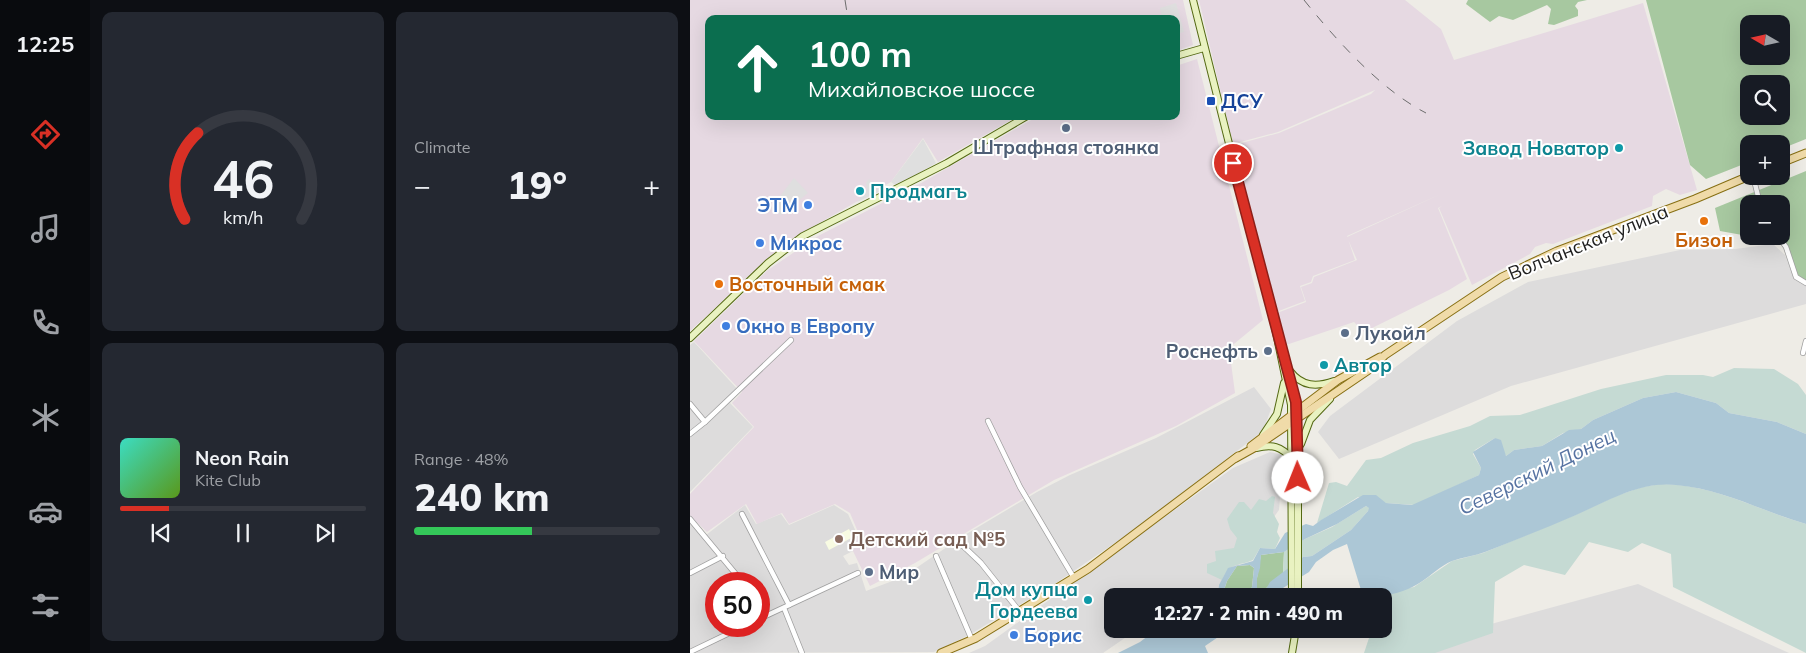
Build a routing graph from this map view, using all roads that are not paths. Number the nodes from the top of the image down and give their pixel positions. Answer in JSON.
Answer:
{"nodes":[{"id":1,"x":1193,"y":0,"type":"edge"},
{"id":2,"x":1204,"y":48,"type":"junction"},
{"id":3,"x":1180,"y":55,"type":"edge"},
{"id":4,"x":1020,"y":120,"type":"edge"},
{"id":5,"x":1806,"y":153,"type":"edge"},
{"id":6,"x":1790,"y":159,"type":"edge"},
{"id":7,"x":1740,"y":180,"type":"edge"},
{"id":8,"x":1785,"y":245,"type":"edge"},
{"id":9,"x":1806,"y":283,"type":"edge"},
{"id":10,"x":1274,"y":323,"type":"junction"},
{"id":11,"x":690,"y":338,"type":"edge"},
{"id":12,"x":791,"y":340,"type":"dead end"},
{"id":13,"x":1806,"y":341,"type":"edge"},
{"id":14,"x":1803,"y":354,"type":"dead end"},
{"id":15,"x":1384,"y":356,"type":"junction"},
{"id":16,"x":1289,"y":370,"type":"junction"},
{"id":17,"x":1285,"y":379,"type":"junction"},
{"id":18,"x":1338,"y":380,"type":"junction"},
{"id":19,"x":1340,"y":389,"type":"junction"},
{"id":20,"x":690,"y":404,"type":"edge"},
{"id":21,"x":1295,"y":416,"type":"junction"},
{"id":22,"x":988,"y":421,"type":"dead end"},
{"id":23,"x":705,"y":422,"type":"junction"},
{"id":24,"x":690,"y":434,"type":"edge"},
{"id":25,"x":1263,"y":435,"type":"junction"},
{"id":26,"x":1254,"y":448,"type":"junction"},
{"id":27,"x":1236,"y":458,"type":"junction"},
{"id":28,"x":1295,"y":461,"type":"junction"},
{"id":29,"x":1296,"y":509,"type":"junction"},
{"id":30,"x":742,"y":514,"type":"dead end"},
{"id":31,"x":690,"y":519,"type":"edge"},
{"id":32,"x":960,"y":543,"type":"dead end"},
{"id":33,"x":723,"y":556,"type":"junction"},
{"id":34,"x":936,"y":556,"type":"dead end"},
{"id":35,"x":735,"y":572,"type":"edge"},
{"id":36,"x":690,"y":573,"type":"edge"},
{"id":37,"x":858,"y":574,"type":"dead end"},
{"id":38,"x":1074,"y":578,"type":"junction"},
{"id":39,"x":1292,"y":588,"type":"edge"},
{"id":40,"x":1298,"y":588,"type":"edge"},
{"id":41,"x":786,"y":607,"type":"junction"},
{"id":42,"x":1020,"y":612,"type":"junction"},
{"id":43,"x":770,"y":614,"type":"edge"},
{"id":44,"x":721,"y":637,"type":"edge"},
{"id":45,"x":972,"y":640,"type":"junction"},
{"id":46,"x":690,"y":652,"type":"edge"},
{"id":47,"x":802,"y":653,"type":"edge"},
{"id":48,"x":941,"y":653,"type":"edge"}],
"edges":[{"from":1,"to":2,"type":"main road"},
{"from":2,"to":3,"type":"main road"},
{"from":2,"to":10,"type":"main road"},
{"from":4,"to":11,"type":"main road"},
{"from":5,"to":6,"type":"main road"},
{"from":7,"to":15,"type":"main road","name":"Волчанская улица"},
{"from":8,"to":9,"type":"street"},
{"from":10,"to":16,"type":"main road"},
{"from":10,"to":17,"type":"main road"},
{"from":12,"to":23,"type":"street"},
{"from":13,"to":14,"type":"street"},
{"from":15,"to":18,"type":"main road","name":"Волчанская улица"},
{"from":15,"to":19,"type":"main road","name":"Волчанская улица"},
{"from":16,"to":18,"type":"main road"},
{"from":16,"to":21,"type":"main road"},
{"from":17,"to":21,"type":"main road"},
{"from":17,"to":25,"type":"main road"},
{"from":18,"to":21,"type":"main road","name":"Волчанская улица"},
{"from":19,"to":21,"type":"main road","name":"Волчанская улица"},
{"from":19,"to":28,"type":"main road"},
{"from":20,"to":23,"type":"street"},
{"from":21,"to":25,"type":"main road","name":"Волчанская улица"},
{"from":21,"to":26,"type":"main road","name":"Волчанская улица"},
{"from":21,"to":28,"type":"main road"},
{"from":22,"to":38,"type":"street"},
{"from":23,"to":24,"type":"street"},
{"from":25,"to":27,"type":"main road","name":"Волчанская улица"},
{"from":26,"to":27,"type":"main road","name":"Волчанская улица"},
{"from":26,"to":28,"type":"main road"},
{"from":27,"to":38,"type":"main road","name":"Волчанская улица"},
{"from":28,"to":29,"type":"main road"},
{"from":29,"to":39,"type":"main road"},
{"from":29,"to":40,"type":"main road"},
{"from":30,"to":41,"type":"street"},
{"from":31,"to":33,"type":"street"},
{"from":32,"to":42,"type":"street"},
{"from":33,"to":35,"type":"street"},
{"from":33,"to":36,"type":"street"},
{"from":34,"to":45,"type":"street"},
{"from":37,"to":41,"type":"street"},
{"from":38,"to":42,"type":"main road","name":"Волчанская улица"},
{"from":41,"to":43,"type":"street"},
{"from":41,"to":47,"type":"street"},
{"from":42,"to":45,"type":"main road","name":"Волчанская улица"},
{"from":44,"to":46,"type":"street"},
{"from":45,"to":48,"type":"main road","name":"Волчанская улица"}]}
